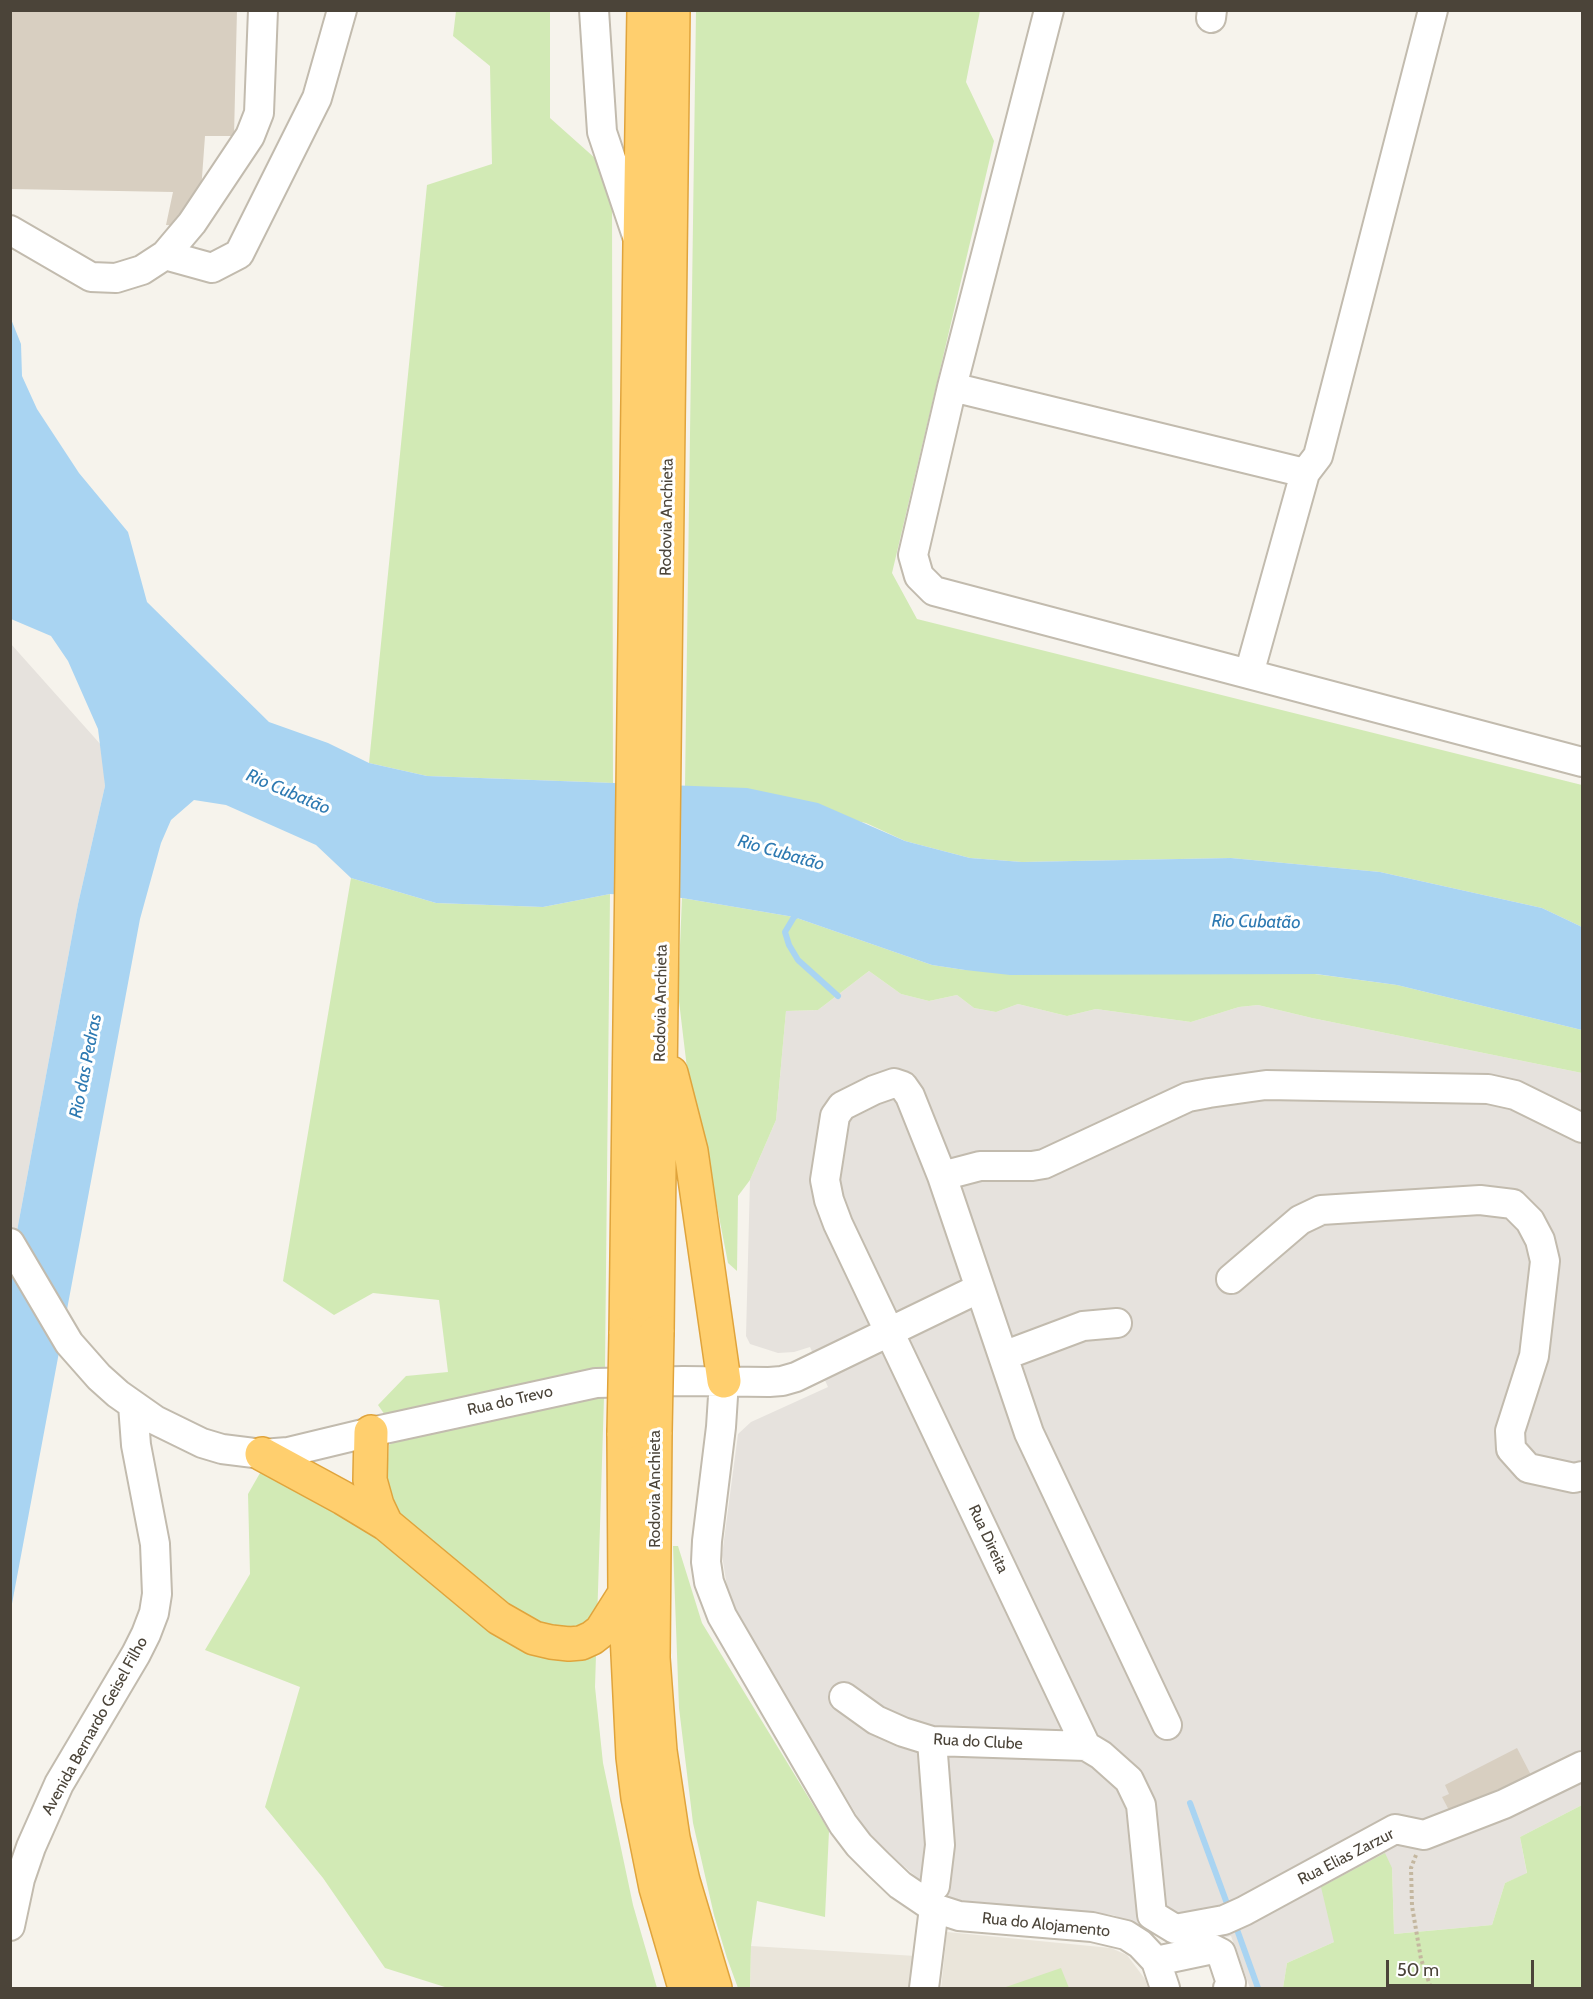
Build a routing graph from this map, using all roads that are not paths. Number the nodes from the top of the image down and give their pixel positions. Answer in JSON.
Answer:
{"nodes":[{"id":1,"x":263,"y":10,"type":"edge"},
{"id":2,"x":342,"y":10,"type":"edge"},
{"id":3,"x":594,"y":10,"type":"edge"},
{"id":4,"x":639,"y":10,"type":"edge"},
{"id":5,"x":644,"y":10,"type":"edge"},
{"id":6,"x":674,"y":10,"type":"edge"},
{"id":7,"x":1048,"y":10,"type":"edge"},
{"id":8,"x":1433,"y":10,"type":"edge"},
{"id":9,"x":644,"y":61,"type":"junction"},
{"id":10,"x":10,"y":231,"type":"edge"},
{"id":11,"x":639,"y":245,"type":"junction"},
{"id":12,"x":165,"y":255,"type":"junction"},
{"id":13,"x":952,"y":387,"type":"junction"},
{"id":14,"x":1305,"y":473,"type":"junction"},
{"id":15,"x":1249,"y":674,"type":"junction"},
{"id":16,"x":649,"y":762,"type":"junction"},
{"id":17,"x":1582,"y":762,"type":"edge"},
{"id":18,"x":646,"y":976,"type":"junction"},
{"id":19,"x":660,"y":1029,"type":"junction"},
{"id":20,"x":1582,"y":1128,"type":"edge"},
{"id":21,"x":942,"y":1176,"type":"junction"},
{"id":22,"x":10,"y":1243,"type":"edge"},
{"id":23,"x":1231,"y":1279,"type":"dead end"},
{"id":24,"x":980,"y":1288,"type":"junction"},
{"id":25,"x":1117,"y":1323,"type":"dead end"},
{"id":26,"x":891,"y":1332,"type":"junction"},
{"id":27,"x":641,"y":1333,"type":"junction"},
{"id":28,"x":1003,"y":1356,"type":"junction"},
{"id":29,"x":724,"y":1381,"type":"junction"},
{"id":30,"x":133,"y":1405,"type":"junction"},
{"id":31,"x":371,"y":1432,"type":"junction"},
{"id":32,"x":640,"y":1432,"type":"junction"},
{"id":33,"x":262,"y":1454,"type":"junction"},
{"id":34,"x":1582,"y":1476,"type":"edge"},
{"id":35,"x":386,"y":1524,"type":"junction"},
{"id":36,"x":625,"y":1593,"type":"junction"},
{"id":37,"x":844,"y":1697,"type":"dead end"},
{"id":38,"x":1167,"y":1725,"type":"dead end"},
{"id":39,"x":932,"y":1741,"type":"junction"},
{"id":40,"x":1086,"y":1746,"type":"junction"},
{"id":41,"x":1582,"y":1766,"type":"edge"},
{"id":42,"x":935,"y":1897,"type":"junction"},
{"id":43,"x":10,"y":1926,"type":"edge"},
{"id":44,"x":1156,"y":1961,"type":"junction"},
{"id":45,"x":685,"y":1989,"type":"edge"},
{"id":46,"x":715,"y":1989,"type":"edge"},
{"id":47,"x":924,"y":1989,"type":"edge"},
{"id":48,"x":1165,"y":1989,"type":"edge"},
{"id":49,"x":1228,"y":1989,"type":"edge"}],
"edges":[{"from":1,"to":12,"type":"street"},
{"from":2,"to":12,"type":"street"},
{"from":3,"to":11,"type":"street"},
{"from":4,"to":9,"type":"street"},
{"from":5,"to":9,"type":"highway","name":"Rodovia Anchieta"},
{"from":6,"to":16,"type":"highway","name":"Rodovia Anchieta"},
{"from":7,"to":13,"type":"street"},
{"from":8,"to":14,"type":"street"},
{"from":9,"to":11,"type":"highway","name":"Rodovia Anchieta"},
{"from":10,"to":12,"type":"street"},
{"from":11,"to":16,"type":"highway","name":"Rodovia Anchieta"},
{"from":13,"to":14,"type":"street"},
{"from":13,"to":15,"type":"street"},
{"from":14,"to":15,"type":"street"},
{"from":15,"to":17,"type":"street"},
{"from":16,"to":18,"type":"highway","name":"Rodovia Anchieta"},
{"from":18,"to":19,"type":"highway","name":"Rodovia Anchieta"},
{"from":18,"to":27,"type":"highway","name":"Rodovia Anchieta"},
{"from":19,"to":27,"type":"highway","name":"Rodovia Anchieta"},
{"from":19,"to":29,"type":"highway"},
{"from":20,"to":21,"type":"street"},
{"from":21,"to":24,"type":"street"},
{"from":21,"to":26,"type":"street","name":"Rua Direita"},
{"from":22,"to":30,"type":"street"},
{"from":23,"to":34,"type":"street"},
{"from":24,"to":26,"type":"street","name":"Rua do Trevo"},
{"from":24,"to":28,"type":"street"},
{"from":25,"to":28,"type":"street"},
{"from":26,"to":29,"type":"street","name":"Rua do Trevo"},
{"from":26,"to":40,"type":"street","name":"Rua Direita"},
{"from":27,"to":32,"type":"highway","name":"Rodovia Anchieta","bridge":true},
{"from":28,"to":38,"type":"street"},
{"from":29,"to":31,"type":"street","name":"Rua do Trevo"},
{"from":29,"to":42,"type":"street","name":"Rua do Alojamento"},
{"from":30,"to":33,"type":"street","name":"Rua do Trevo"},
{"from":30,"to":43,"type":"street","name":"Avenida Bernardo Geisel Filho"},
{"from":31,"to":33,"type":"street","name":"Rua do Trevo"},
{"from":31,"to":35,"type":"highway"},
{"from":32,"to":36,"type":"highway","name":"Rodovia Anchieta"},
{"from":32,"to":46,"type":"highway","name":"Rodovia Anchieta"},
{"from":33,"to":35,"type":"highway"},
{"from":35,"to":36,"type":"highway"},
{"from":36,"to":45,"type":"highway","name":"Rodovia Anchieta"},
{"from":37,"to":39,"type":"street","name":"Rua do Clube"},
{"from":39,"to":40,"type":"street","name":"Rua do Clube"},
{"from":39,"to":42,"type":"street"},
{"from":40,"to":41,"type":"street","name":"Rua Elias Zarzur"},
{"from":42,"to":44,"type":"street","name":"Rua do Alojamento"},
{"from":42,"to":47,"type":"street"},
{"from":44,"to":48,"type":"street","name":"Rua do Alojamento"},
{"from":44,"to":49,"type":"street"}]}
